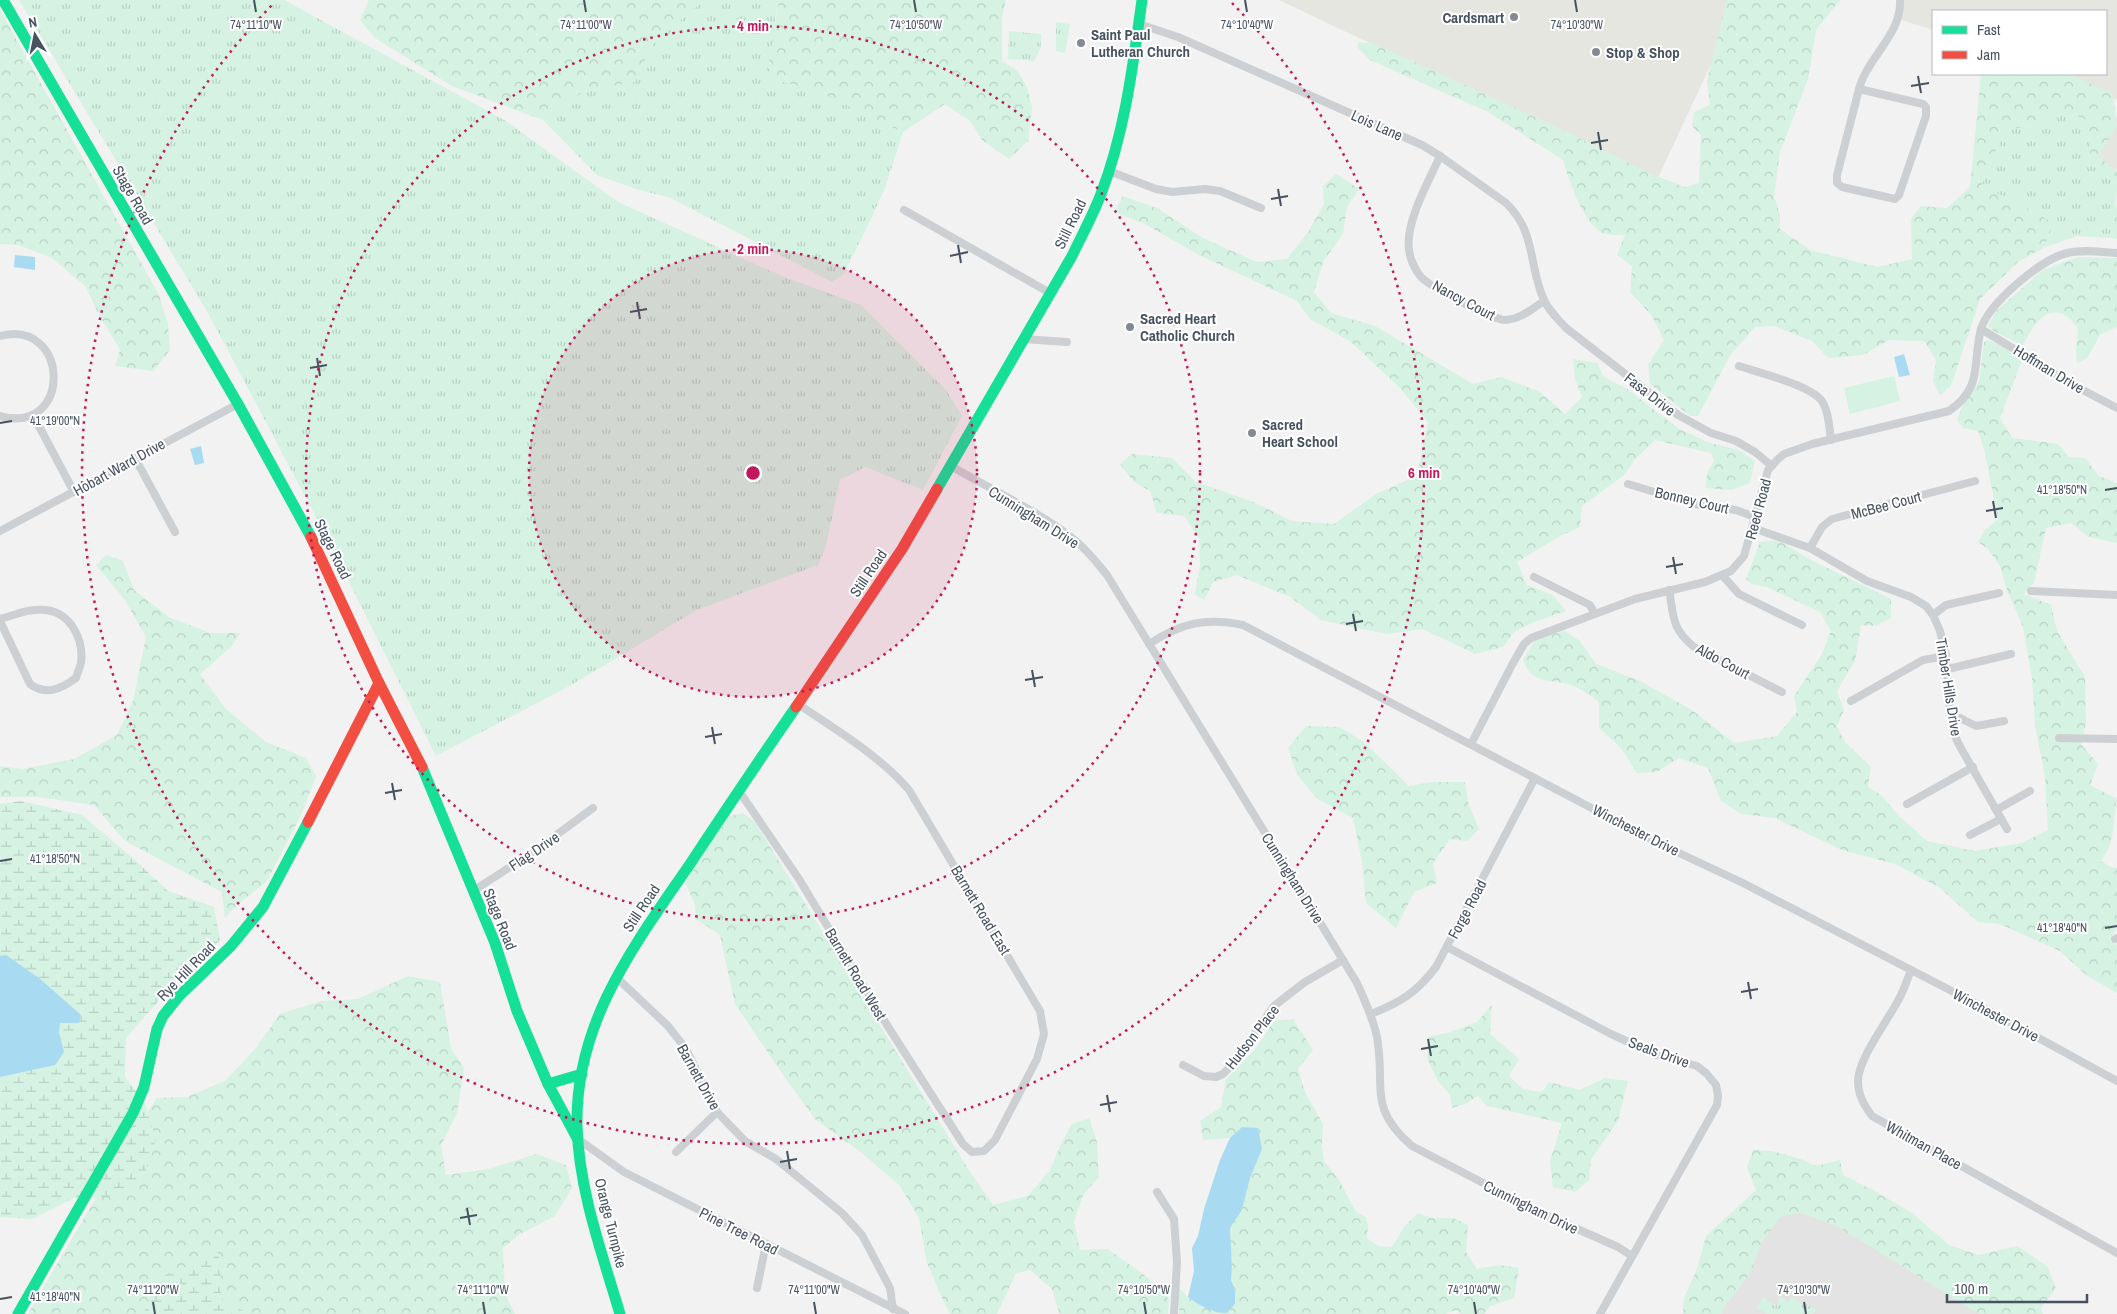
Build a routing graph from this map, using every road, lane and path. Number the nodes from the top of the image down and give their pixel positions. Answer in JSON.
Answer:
{"nodes":[{"id":1,"x":3,"y":0,"type":"edge"},
{"id":2,"x":1142,"y":0,"type":"edge"},
{"id":3,"x":1900,"y":0,"type":"edge"},
{"id":4,"x":1139,"y":24,"type":"junction"},
{"id":5,"x":1859,"y":89,"type":"junction"},
{"id":6,"x":1440,"y":156,"type":"junction"},
{"id":7,"x":1109,"y":171,"type":"junction"},
{"id":8,"x":1261,"y":208,"type":"dead end"},
{"id":9,"x":904,"y":210,"type":"dead end"},
{"id":10,"x":2117,"y":253,"type":"edge"},
{"id":11,"x":1050,"y":293,"type":"junction"},
{"id":12,"x":1544,"y":301,"type":"junction"},
{"id":13,"x":1981,"y":329,"type":"junction"},
{"id":14,"x":0,"y":336,"type":"edge"},
{"id":15,"x":1023,"y":339,"type":"junction"},
{"id":16,"x":1067,"y":342,"type":"dead end"},
{"id":17,"x":1739,"y":366,"type":"dead end"},
{"id":18,"x":238,"y":404,"type":"junction"},
{"id":19,"x":2117,"y":408,"type":"edge"},
{"id":20,"x":33,"y":415,"type":"junction"},
{"id":21,"x":0,"y":416,"type":"edge"},
{"id":22,"x":1832,"y":440,"type":"junction"},
{"id":23,"x":136,"y":458,"type":"junction"},
{"id":24,"x":951,"y":466,"type":"junction"},
{"id":25,"x":1772,"y":466,"type":"junction"},
{"id":26,"x":1975,"y":481,"type":"dead end"},
{"id":27,"x":1628,"y":484,"type":"dead end"},
{"id":28,"x":74,"y":492,"type":"junction"},
{"id":29,"x":1755,"y":517,"type":"junction"},
{"id":30,"x":1753,"y":528,"type":"junction"},
{"id":31,"x":0,"y":531,"type":"edge"},
{"id":32,"x":175,"y":532,"type":"dead end"},
{"id":33,"x":1810,"y":548,"type":"junction"},
{"id":34,"x":1723,"y":576,"type":"junction"},
{"id":35,"x":1534,"y":577,"type":"dead end"},
{"id":36,"x":1668,"y":590,"type":"junction"},
{"id":37,"x":2031,"y":591,"type":"dead end"},
{"id":38,"x":2000,"y":593,"type":"dead end"},
{"id":39,"x":2117,"y":595,"type":"edge"},
{"id":40,"x":1595,"y":614,"type":"junction"},
{"id":41,"x":1933,"y":614,"type":"junction"},
{"id":42,"x":0,"y":620,"type":"edge"},
{"id":43,"x":1802,"y":625,"type":"dead end"},
{"id":44,"x":1149,"y":644,"type":"junction"},
{"id":45,"x":2011,"y":654,"type":"dead end"},
{"id":46,"x":1946,"y":656,"type":"junction"},
{"id":47,"x":1948,"y":669,"type":"junction"},
{"id":48,"x":378,"y":683,"type":"junction"},
{"id":49,"x":1782,"y":692,"type":"dead end"},
{"id":50,"x":1851,"y":701,"type":"dead end"},
{"id":51,"x":798,"y":704,"type":"junction"},
{"id":52,"x":1950,"y":713,"type":"junction"},
{"id":53,"x":2004,"y":722,"type":"dead end"},
{"id":54,"x":2059,"y":738,"type":"dead end"},
{"id":55,"x":2117,"y":738,"type":"edge"},
{"id":56,"x":1471,"y":744,"type":"junction"},
{"id":57,"x":1973,"y":767,"type":"junction"},
{"id":58,"x":1535,"y":778,"type":"junction"},
{"id":59,"x":739,"y":791,"type":"junction"},
{"id":60,"x":2030,"y":791,"type":"dead end"},
{"id":61,"x":1907,"y":804,"type":"dead end"},
{"id":62,"x":593,"y":808,"type":"dead end"},
{"id":63,"x":1996,"y":810,"type":"junction"},
{"id":64,"x":2001,"y":819,"type":"junction"},
{"id":65,"x":2007,"y":829,"type":"dead end"},
{"id":66,"x":1970,"y":834,"type":"dead end"},
{"id":67,"x":473,"y":891,"type":"junction"},
{"id":68,"x":1447,"y":947,"type":"junction"},
{"id":69,"x":1343,"y":960,"type":"junction"},
{"id":70,"x":1911,"y":970,"type":"junction"},
{"id":71,"x":616,"y":977,"type":"junction"},
{"id":72,"x":1371,"y":1014,"type":"junction"},
{"id":73,"x":1182,"y":1065,"type":"dead end"},
{"id":74,"x":582,"y":1074,"type":"junction"},
{"id":75,"x":2117,"y":1082,"type":"edge"},
{"id":76,"x":548,"y":1084,"type":"junction"},
{"id":77,"x":717,"y":1112,"type":"junction"},
{"id":78,"x":578,"y":1139,"type":"junction"},
{"id":79,"x":676,"y":1152,"type":"dead end"},
{"id":80,"x":977,"y":1153,"type":"joint"},
{"id":81,"x":1157,"y":1192,"type":"dead end"},
{"id":82,"x":766,"y":1244,"type":"junction"},
{"id":83,"x":2117,"y":1253,"type":"edge"},
{"id":84,"x":1632,"y":1256,"type":"junction"},
{"id":85,"x":757,"y":1288,"type":"dead end"},
{"id":86,"x":893,"y":1309,"type":"junction"},
{"id":87,"x":18,"y":1314,"type":"edge"},
{"id":88,"x":620,"y":1314,"type":"edge"},
{"id":89,"x":905,"y":1314,"type":"edge"},
{"id":90,"x":1174,"y":1314,"type":"edge"},
{"id":91,"x":1600,"y":1314,"type":"edge"}],
"edges":[{"from":1,"to":18,"type":"street","name":"Stage Road"},
{"from":2,"to":4,"type":"street","name":"Still Road"},
{"from":3,"to":5,"type":"street"},
{"from":4,"to":6,"type":"street","name":"Lois Lane"},
{"from":4,"to":7,"type":"street","name":"Still Road"},
{"from":5,"to":5,"type":"street"},
{"from":6,"to":12,"type":"street","name":"Lois Lane"},
{"from":6,"to":12,"type":"street","name":"Nancy Court"},
{"from":7,"to":8,"type":"street"},
{"from":7,"to":11,"type":"street","name":"Still Road"},
{"from":9,"to":11,"type":"street"},
{"from":10,"to":13,"type":"street","name":"Reed Road"},
{"from":11,"to":15,"type":"street","name":"Still Road"},
{"from":12,"to":25,"type":"street","name":"Fasa Drive"},
{"from":13,"to":19,"type":"street","name":"Hoffman Drive"},
{"from":13,"to":22,"type":"street","name":"Reed Road"},
{"from":14,"to":20,"type":"street"},
{"from":15,"to":16,"type":"street"},
{"from":15,"to":24,"type":"street","name":"Still Road"},
{"from":17,"to":22,"type":"street"},
{"from":18,"to":23,"type":"street","name":"Hobart Ward Drive"},
{"from":18,"to":48,"type":"street","name":"Stage Road"},
{"from":20,"to":21,"type":"street"},
{"from":20,"to":28,"type":"street"},
{"from":22,"to":25,"type":"street","name":"Reed Road"},
{"from":23,"to":28,"type":"street","name":"Hobart Ward Drive"},
{"from":23,"to":32,"type":"street"},
{"from":24,"to":44,"type":"street","name":"Cunningham Drive"},
{"from":24,"to":51,"type":"street","name":"Still Road"},
{"from":25,"to":29,"type":"street","name":"Reed Road"},
{"from":26,"to":33,"type":"street","name":"McBee Court"},
{"from":27,"to":29,"type":"street","name":"Bonney Court"},
{"from":28,"to":31,"type":"street","name":"Hobart Ward Drive"},
{"from":29,"to":30,"type":"street","name":"Reed Road"},
{"from":30,"to":33,"type":"street"},
{"from":30,"to":34,"type":"street","name":"Reed Road"},
{"from":33,"to":41,"type":"street"},
{"from":34,"to":36,"type":"street","name":"Reed Road"},
{"from":34,"to":43,"type":"street"},
{"from":35,"to":40,"type":"street"},
{"from":36,"to":40,"type":"street","name":"Reed Road"},
{"from":36,"to":49,"type":"street","name":"Aldo Court"},
{"from":37,"to":39,"type":"street"},
{"from":38,"to":41,"type":"street"},
{"from":40,"to":56,"type":"street","name":"Reed Road"},
{"from":41,"to":46,"type":"street","name":"Timber Hills Drive"},
{"from":42,"to":42,"type":"street"},
{"from":44,"to":56,"type":"street","name":"Winchester Drive"},
{"from":44,"to":69,"type":"street","name":"Cunningham Drive"},
{"from":45,"to":47,"type":"street"},
{"from":46,"to":47,"type":"street","name":"Timber Hills Drive"},
{"from":46,"to":50,"type":"street"},
{"from":47,"to":52,"type":"street","name":"Timber Hills Drive"},
{"from":48,"to":67,"type":"street","name":"Stage Road"},
{"from":48,"to":87,"type":"street","name":"Rye Hill Road"},
{"from":51,"to":59,"type":"street","name":"Still Road"},
{"from":51,"to":80,"type":"street","name":"Barnett Road East"},
{"from":52,"to":53,"type":"street"},
{"from":52,"to":57,"type":"street","name":"Timber Hills Drive"},
{"from":54,"to":55,"type":"street"},
{"from":56,"to":58,"type":"street","name":"Winchester Drive"},
{"from":57,"to":61,"type":"street"},
{"from":57,"to":63,"type":"street","name":"Timber Hills Drive"},
{"from":58,"to":68,"type":"street","name":"Forge Road"},
{"from":58,"to":70,"type":"street","name":"Winchester Drive"},
{"from":59,"to":71,"type":"street","name":"Still Road"},
{"from":59,"to":80,"type":"street","name":"Barnett Road West"},
{"from":60,"to":63,"type":"street"},
{"from":62,"to":67,"type":"street","name":"Flag Drive"},
{"from":63,"to":64,"type":"street","name":"Timber Hills Drive"},
{"from":64,"to":65,"type":"street","name":"Timber Hills Drive"},
{"from":64,"to":66,"type":"street"},
{"from":67,"to":76,"type":"street","name":"Stage Road"},
{"from":68,"to":72,"type":"street","name":"Forge Road"},
{"from":68,"to":84,"type":"street","name":"Seals Drive"},
{"from":69,"to":72,"type":"street","name":"Cunningham Drive"},
{"from":69,"to":73,"type":"street","name":"Hudson Place"},
{"from":70,"to":75,"type":"street","name":"Winchester Drive"},
{"from":70,"to":83,"type":"street","name":"Whitman Place"},
{"from":71,"to":74,"type":"street","name":"Still Road"},
{"from":71,"to":77,"type":"street","name":"Barnett Drive"},
{"from":72,"to":84,"type":"street","name":"Cunningham Drive"},
{"from":74,"to":76,"type":"street"},
{"from":74,"to":78,"type":"street","name":"Still Road"},
{"from":76,"to":78,"type":"street","name":"Stage Road"},
{"from":77,"to":79,"type":"street"},
{"from":77,"to":86,"type":"street","name":"Barnett Drive"},
{"from":78,"to":82,"type":"street","name":"Pine Tree Road"},
{"from":78,"to":88,"type":"street","name":"Orange Turnpike"},
{"from":81,"to":90,"type":"street"},
{"from":82,"to":85,"type":"street"},
{"from":82,"to":86,"type":"street","name":"Pine Tree Road"},
{"from":84,"to":91,"type":"street","name":"Seals Drive"},
{"from":86,"to":89,"type":"street","name":"Pine Tree Road"}]}
